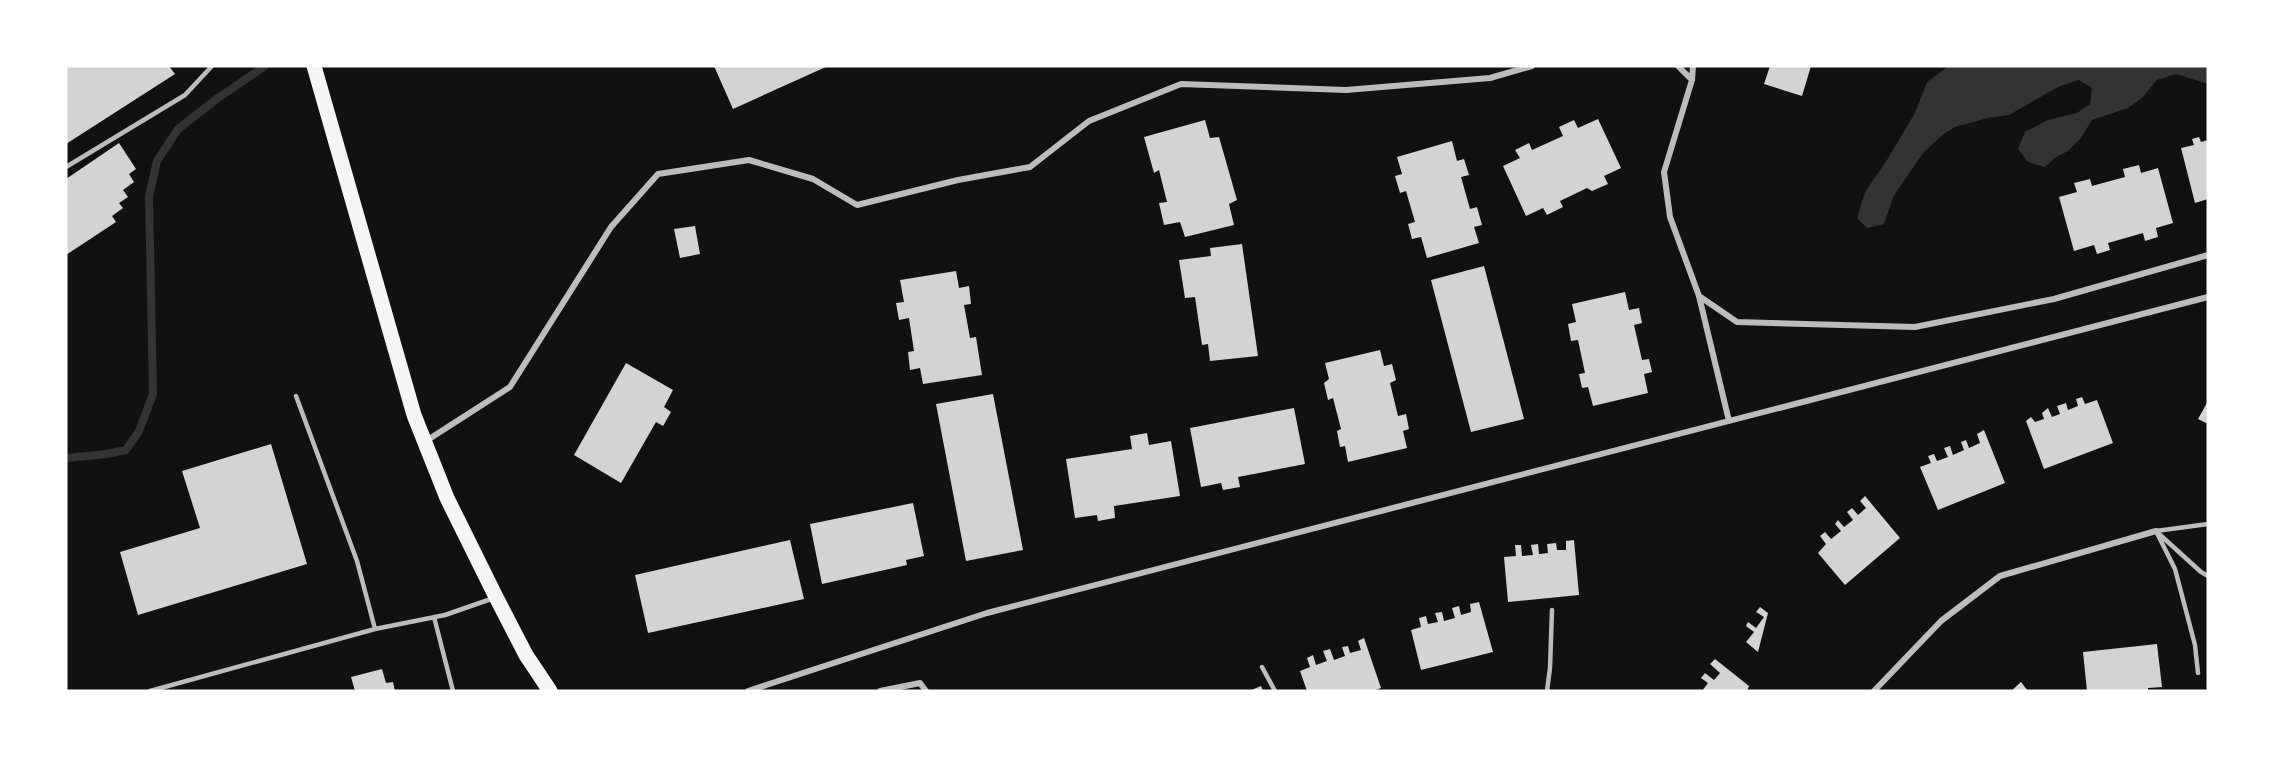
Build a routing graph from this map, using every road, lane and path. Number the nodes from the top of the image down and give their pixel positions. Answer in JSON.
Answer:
{"nodes":[{"id":1,"x":212,"y":66,"type":"edge"},
{"id":2,"x":314,"y":66,"type":"edge"},
{"id":3,"x":1532,"y":66,"type":"edge"},
{"id":4,"x":1678,"y":66,"type":"edge"},
{"id":5,"x":1693,"y":66,"type":"edge"},
{"id":6,"x":1692,"y":80,"type":"junction"},
{"id":7,"x":66,"y":167,"type":"edge"},
{"id":8,"x":2208,"y":255,"type":"edge"},
{"id":9,"x":1700,"y":296,"type":"junction"},
{"id":10,"x":2208,"y":297,"type":"edge"},
{"id":11,"x":296,"y":396,"type":"dead end"},
{"id":12,"x":1729,"y":421,"type":"junction"},
{"id":13,"x":425,"y":442,"type":"junction"},
{"id":14,"x":2208,"y":524,"type":"edge"},
{"id":15,"x":2156,"y":531,"type":"junction"},
{"id":16,"x":2208,"y":576,"type":"edge"},
{"id":17,"x":496,"y":597,"type":"junction"},
{"id":18,"x":1552,"y":610,"type":"dead end"},
{"id":19,"x":434,"y":617,"type":"junction"},
{"id":20,"x":375,"y":629,"type":"junction"},
{"id":21,"x":1262,"y":667,"type":"dead end"},
{"id":22,"x":2198,"y":674,"type":"dead end"},
{"id":23,"x":149,"y":691,"type":"edge"},
{"id":24,"x":453,"y":691,"type":"edge"},
{"id":25,"x":550,"y":691,"type":"edge"},
{"id":26,"x":748,"y":691,"type":"edge"},
{"id":27,"x":880,"y":691,"type":"edge"},
{"id":28,"x":926,"y":691,"type":"edge"},
{"id":29,"x":1275,"y":691,"type":"edge"},
{"id":30,"x":1547,"y":691,"type":"edge"},
{"id":31,"x":1874,"y":691,"type":"edge"}],
"edges":[{"from":1,"to":7,"type":"lane"},
{"from":2,"to":13,"type":"main road"},
{"from":3,"to":13,"type":"street"},
{"from":4,"to":6,"type":"street"},
{"from":5,"to":6,"type":"street"},
{"from":6,"to":9,"type":"street"},
{"from":8,"to":9,"type":"street"},
{"from":9,"to":12,"type":"street"},
{"from":10,"to":12,"type":"street"},
{"from":11,"to":20,"type":"lane"},
{"from":12,"to":26,"type":"street"},
{"from":13,"to":17,"type":"main road"},
{"from":14,"to":15,"type":"lane"},
{"from":15,"to":16,"type":"lane"},
{"from":15,"to":22,"type":"lane"},
{"from":15,"to":31,"type":"street"},
{"from":17,"to":19,"type":"lane"},
{"from":17,"to":25,"type":"main road"},
{"from":18,"to":30,"type":"lane"},
{"from":19,"to":20,"type":"lane"},
{"from":19,"to":24,"type":"lane"},
{"from":20,"to":23,"type":"lane"},
{"from":21,"to":29,"type":"lane"},
{"from":27,"to":28,"type":"street"}]}
